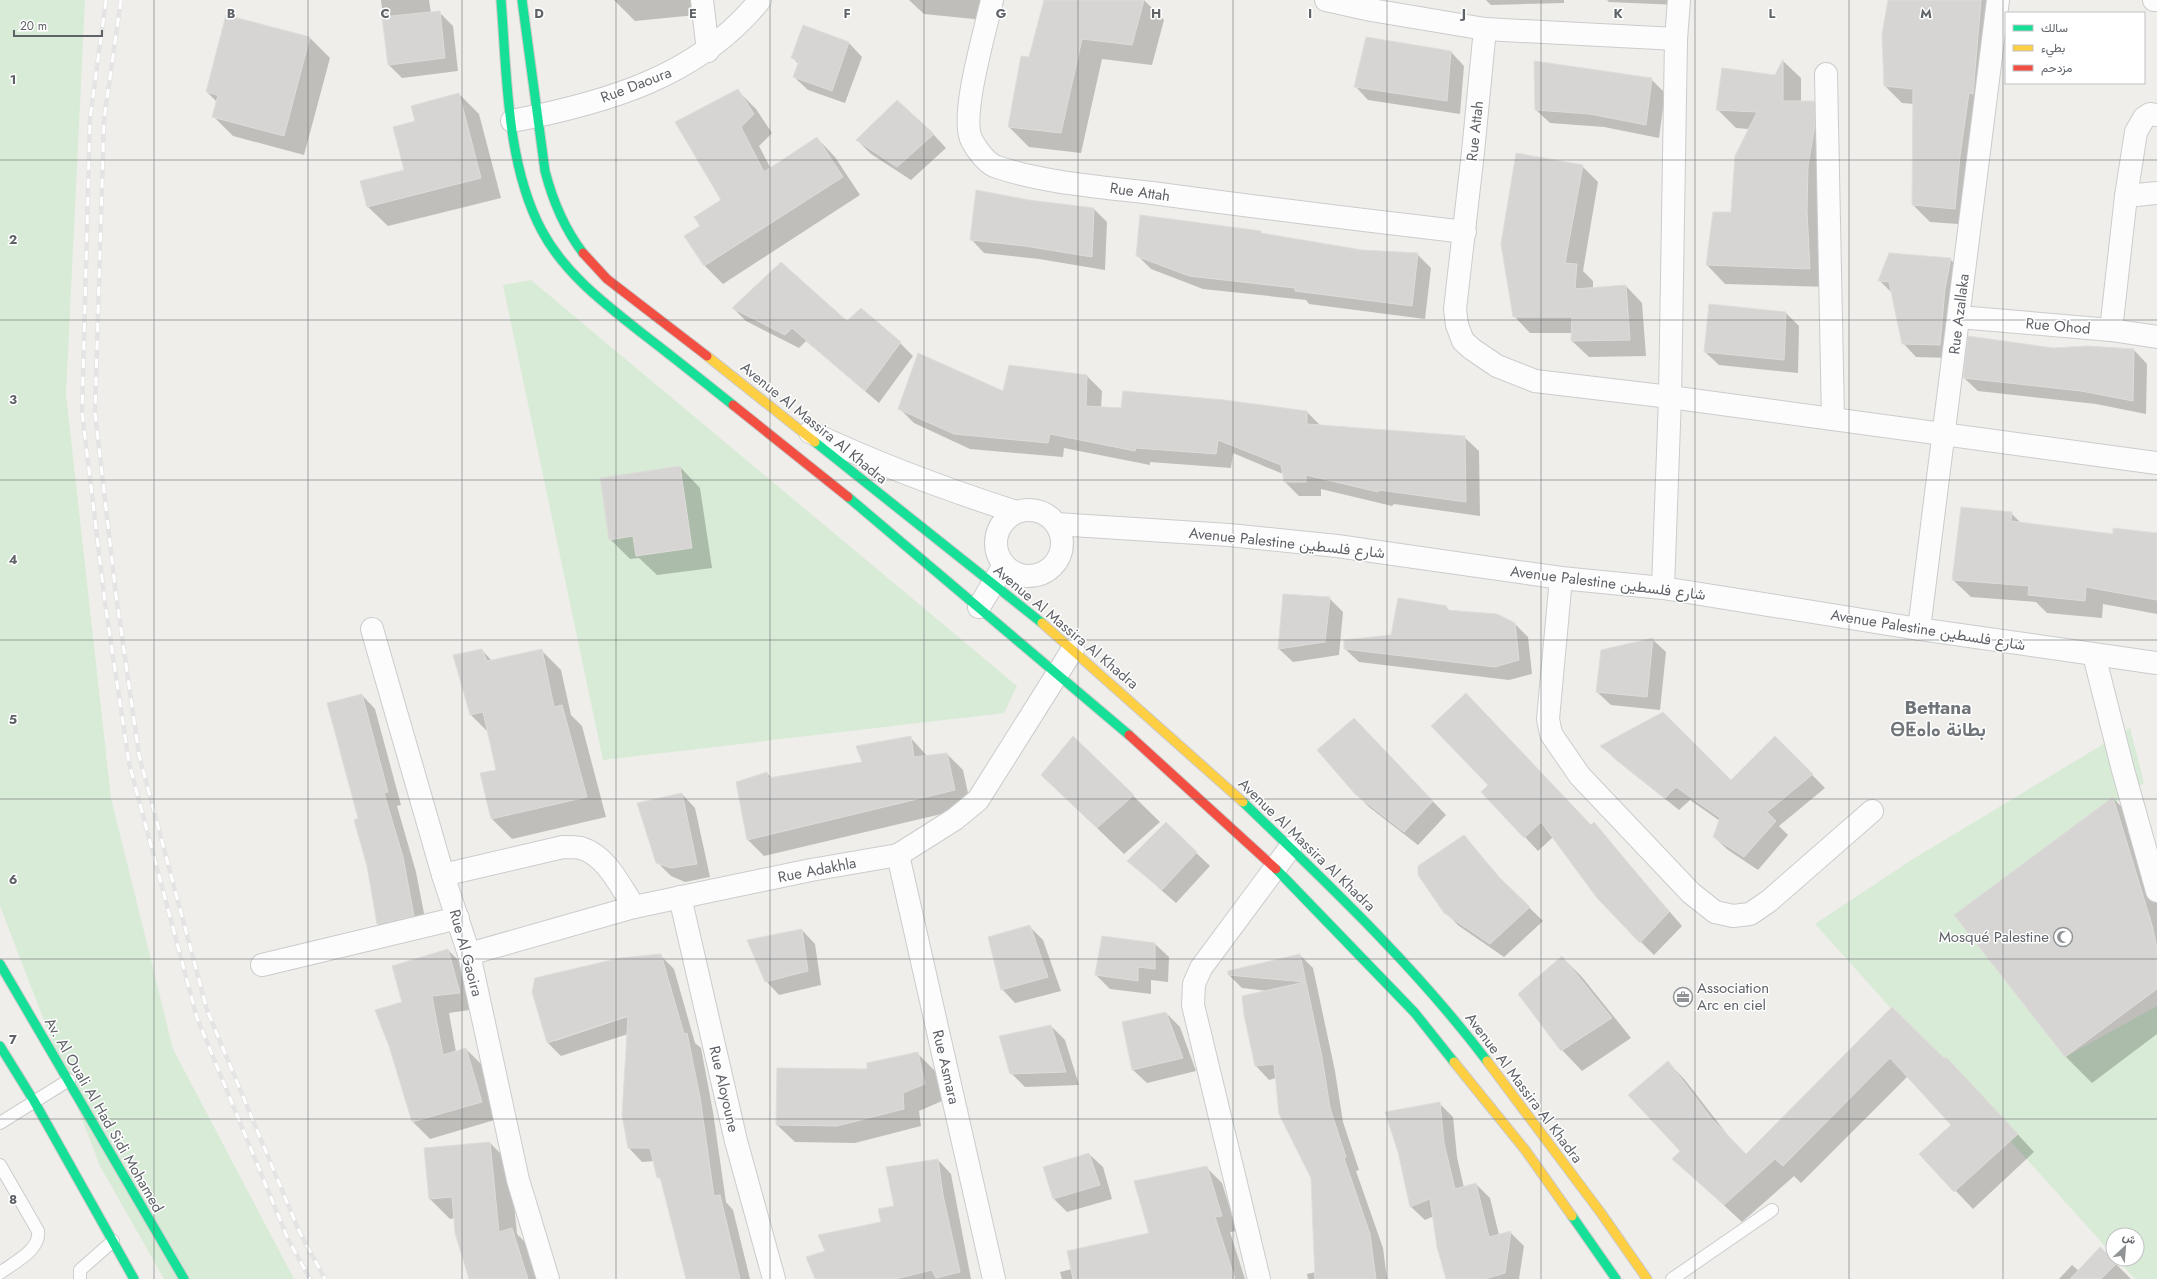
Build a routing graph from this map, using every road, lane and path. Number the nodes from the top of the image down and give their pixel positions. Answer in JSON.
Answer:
{"nodes":[{"id":1,"x":501,"y":0,"type":"edge"},
{"id":2,"x":522,"y":0,"type":"edge"},
{"id":3,"x":702,"y":0,"type":"edge"},
{"id":4,"x":760,"y":0,"type":"edge"},
{"id":5,"x":992,"y":0,"type":"edge"},
{"id":6,"x":1326,"y":0,"type":"edge"},
{"id":7,"x":1679,"y":0,"type":"edge"},
{"id":8,"x":1998,"y":0,"type":"edge"},
{"id":9,"x":2154,"y":0,"type":"edge"},
{"id":10,"x":2157,"y":0,"type":"edge"},
{"id":11,"x":1485,"y":29,"type":"junction"},
{"id":12,"x":1676,"y":39,"type":"junction"},
{"id":13,"x":708,"y":51,"type":"junction"},
{"id":14,"x":1826,"y":74,"type":"dead end"},
{"id":15,"x":2157,"y":115,"type":"edge"},
{"id":16,"x":538,"y":116,"type":"junction"},
{"id":17,"x":512,"y":121,"type":"junction"},
{"id":18,"x":2157,"y":193,"type":"edge"},
{"id":19,"x":2126,"y":196,"type":"junction"},
{"id":20,"x":1464,"y":232,"type":"junction"},
{"id":21,"x":1959,"y":317,"type":"junction"},
{"id":22,"x":2111,"y":330,"type":"junction"},
{"id":23,"x":2157,"y":337,"type":"edge"},
{"id":24,"x":1670,"y":397,"type":"junction"},
{"id":25,"x":1833,"y":419,"type":"junction"},
{"id":26,"x":794,"y":425,"type":"junction"},
{"id":27,"x":1944,"y":435,"type":"junction"},
{"id":28,"x":2157,"y":463,"type":"edge"},
{"id":29,"x":1016,"y":512,"type":"junction"},
{"id":30,"x":1056,"y":524,"type":"junction"},
{"id":31,"x":998,"y":575,"type":"junction"},
{"id":32,"x":1561,"y":578,"type":"junction"},
{"id":33,"x":1663,"y":588,"type":"junction"},
{"id":34,"x":979,"y":606,"type":"junction"},
{"id":35,"x":372,"y":629,"type":"dead end"},
{"id":36,"x":1919,"y":629,"type":"junction"},
{"id":37,"x":1073,"y":649,"type":"junction"},
{"id":38,"x":2094,"y":655,"type":"junction"},
{"id":39,"x":2157,"y":663,"type":"edge"},
{"id":40,"x":1058,"y":673,"type":"junction"},
{"id":41,"x":1872,"y":811,"type":"dead end"},
{"id":42,"x":1290,"y":848,"type":"junction"},
{"id":43,"x":898,"y":855,"type":"junction"},
{"id":44,"x":1274,"y":868,"type":"junction"},
{"id":45,"x":443,"y":875,"type":"junction"},
{"id":46,"x":2156,"y":884,"type":"edge"},
{"id":47,"x":680,"y":897,"type":"junction"},
{"id":48,"x":634,"y":907,"type":"junction"},
{"id":49,"x":458,"y":918,"type":"junction"},
{"id":50,"x":469,"y":954,"type":"junction"},
{"id":51,"x":0,"y":964,"type":"edge"},
{"id":52,"x":262,"y":965,"type":"dead end"},
{"id":53,"x":0,"y":1046,"type":"edge"},
{"id":54,"x":69,"y":1080,"type":"junction"},
{"id":55,"x":34,"y":1101,"type":"junction"},
{"id":56,"x":0,"y":1123,"type":"edge"},
{"id":57,"x":0,"y":1165,"type":"edge"},
{"id":58,"x":4,"y":1181,"type":"edge"},
{"id":59,"x":1772,"y":1210,"type":"dead end"},
{"id":60,"x":113,"y":1241,"type":"junction"},
{"id":61,"x":1642,"y":1272,"type":"edge"},
{"id":62,"x":0,"y":1273,"type":"edge"},
{"id":63,"x":1615,"y":1278,"type":"edge"},
{"id":64,"x":80,"y":1279,"type":"edge"},
{"id":65,"x":134,"y":1279,"type":"edge"},
{"id":66,"x":184,"y":1279,"type":"edge"},
{"id":67,"x":548,"y":1279,"type":"edge"},
{"id":68,"x":774,"y":1279,"type":"edge"},
{"id":69,"x":994,"y":1279,"type":"edge"},
{"id":70,"x":1258,"y":1279,"type":"edge"},
{"id":71,"x":1672,"y":1279,"type":"edge"}],
"edges":[{"from":1,"to":17,"type":"main road"},
{"from":2,"to":16,"type":"main road","name":"Avenue Al Massira Al Khadra"},
{"from":3,"to":13,"type":"street"},
{"from":4,"to":13,"type":"street","name":"Rue Daoura"},
{"from":5,"to":20,"type":"street","name":"Rue Attah"},
{"from":6,"to":11,"type":"street"},
{"from":7,"to":12,"type":"street"},
{"from":8,"to":21,"type":"street","name":"Rue Azallaka"},
{"from":9,"to":10,"type":"street"},
{"from":11,"to":12,"type":"street"},
{"from":11,"to":20,"type":"street","name":"Rue Attah"},
{"from":12,"to":24,"type":"street"},
{"from":13,"to":16,"type":"street","name":"Rue Daoura"},
{"from":14,"to":25,"type":"street"},
{"from":15,"to":19,"type":"street"},
{"from":16,"to":17,"type":"street","name":"Rue Daoura"},
{"from":16,"to":26,"type":"main road","name":"Avenue Al Massira Al Khadra"},
{"from":17,"to":34,"type":"main road"},
{"from":18,"to":19,"type":"street"},
{"from":19,"to":22,"type":"street"},
{"from":20,"to":24,"type":"street","name":"Rue Attah"},
{"from":21,"to":22,"type":"street","name":"Rue Ohod"},
{"from":21,"to":27,"type":"street","name":"Rue Azallaka"},
{"from":22,"to":23,"type":"street","name":"Rue Ohod"},
{"from":24,"to":25,"type":"street","name":"Rue Attah"},
{"from":24,"to":33,"type":"street"},
{"from":25,"to":27,"type":"street","name":"Rue Attah"},
{"from":26,"to":29,"type":"street"},
{"from":26,"to":31,"type":"main road","name":"Avenue Al Massira Al Khadra"},
{"from":27,"to":28,"type":"street","name":"Rue Attah"},
{"from":27,"to":36,"type":"street","name":"Rue Azallaka"},
{"from":29,"to":30,"type":"street"},
{"from":29,"to":31,"type":"street"},
{"from":30,"to":31,"type":"street"},
{"from":30,"to":32,"type":"street","name":"Avenue Palestine شارع فلسطين"},
{"from":31,"to":34,"type":"street"},
{"from":31,"to":37,"type":"main road","name":"Avenue Al Massira Al Khadra"},
{"from":32,"to":33,"type":"street","name":"Avenue Palestine شارع فلسطين"},
{"from":32,"to":41,"type":"street"},
{"from":33,"to":36,"type":"street","name":"Avenue Palestine شارع فلسطين"},
{"from":34,"to":40,"type":"main road"},
{"from":35,"to":45,"type":"street","name":"Rue Al Gaoira"},
{"from":36,"to":38,"type":"street","name":"Avenue Palestine شارع فلسطين"},
{"from":37,"to":40,"type":"street","name":"Rue Adakhla"},
{"from":37,"to":42,"type":"main road","name":"Avenue Al Massira Al Khadra"},
{"from":38,"to":39,"type":"street","name":"Avenue Palestine شارع فلسطين"},
{"from":38,"to":46,"type":"street"},
{"from":40,"to":43,"type":"street","name":"Rue Adakhla"},
{"from":40,"to":44,"type":"main road"},
{"from":42,"to":44,"type":"street"},
{"from":42,"to":61,"type":"main road","name":"Avenue Al Massira Al Khadra"},
{"from":43,"to":47,"type":"street","name":"Rue Adakhla"},
{"from":43,"to":69,"type":"street","name":"Rue Asmara"},
{"from":44,"to":63,"type":"main road"},
{"from":44,"to":70,"type":"street"},
{"from":45,"to":48,"type":"street"},
{"from":45,"to":49,"type":"street","name":"Rue Al Gaoira"},
{"from":47,"to":48,"type":"street","name":"Rue Adakhla"},
{"from":47,"to":68,"type":"street","name":"Rue Aloyoune"},
{"from":48,"to":50,"type":"street","name":"Rue Adakhla"},
{"from":49,"to":50,"type":"street","name":"Rue Al Gaoira"},
{"from":49,"to":52,"type":"street"},
{"from":50,"to":67,"type":"street","name":"Rue Al Gaoira"},
{"from":51,"to":54,"type":"main road","name":"Av. Al Ouali Al Had Sidi Mohamed"},
{"from":53,"to":55,"type":"main road"},
{"from":54,"to":55,"type":"lane"},
{"from":54,"to":66,"type":"main road","name":"Av. Al Ouali Al Had Sidi Mohamed"},
{"from":55,"to":56,"type":"lane"},
{"from":55,"to":60,"type":"main road"},
{"from":57,"to":58,"type":"lane"},
{"from":58,"to":62,"type":"lane"},
{"from":59,"to":71,"type":"lane"},
{"from":60,"to":64,"type":"lane"},
{"from":60,"to":65,"type":"main road"},
{"from":61,"to":63,"type":"street"}]}
